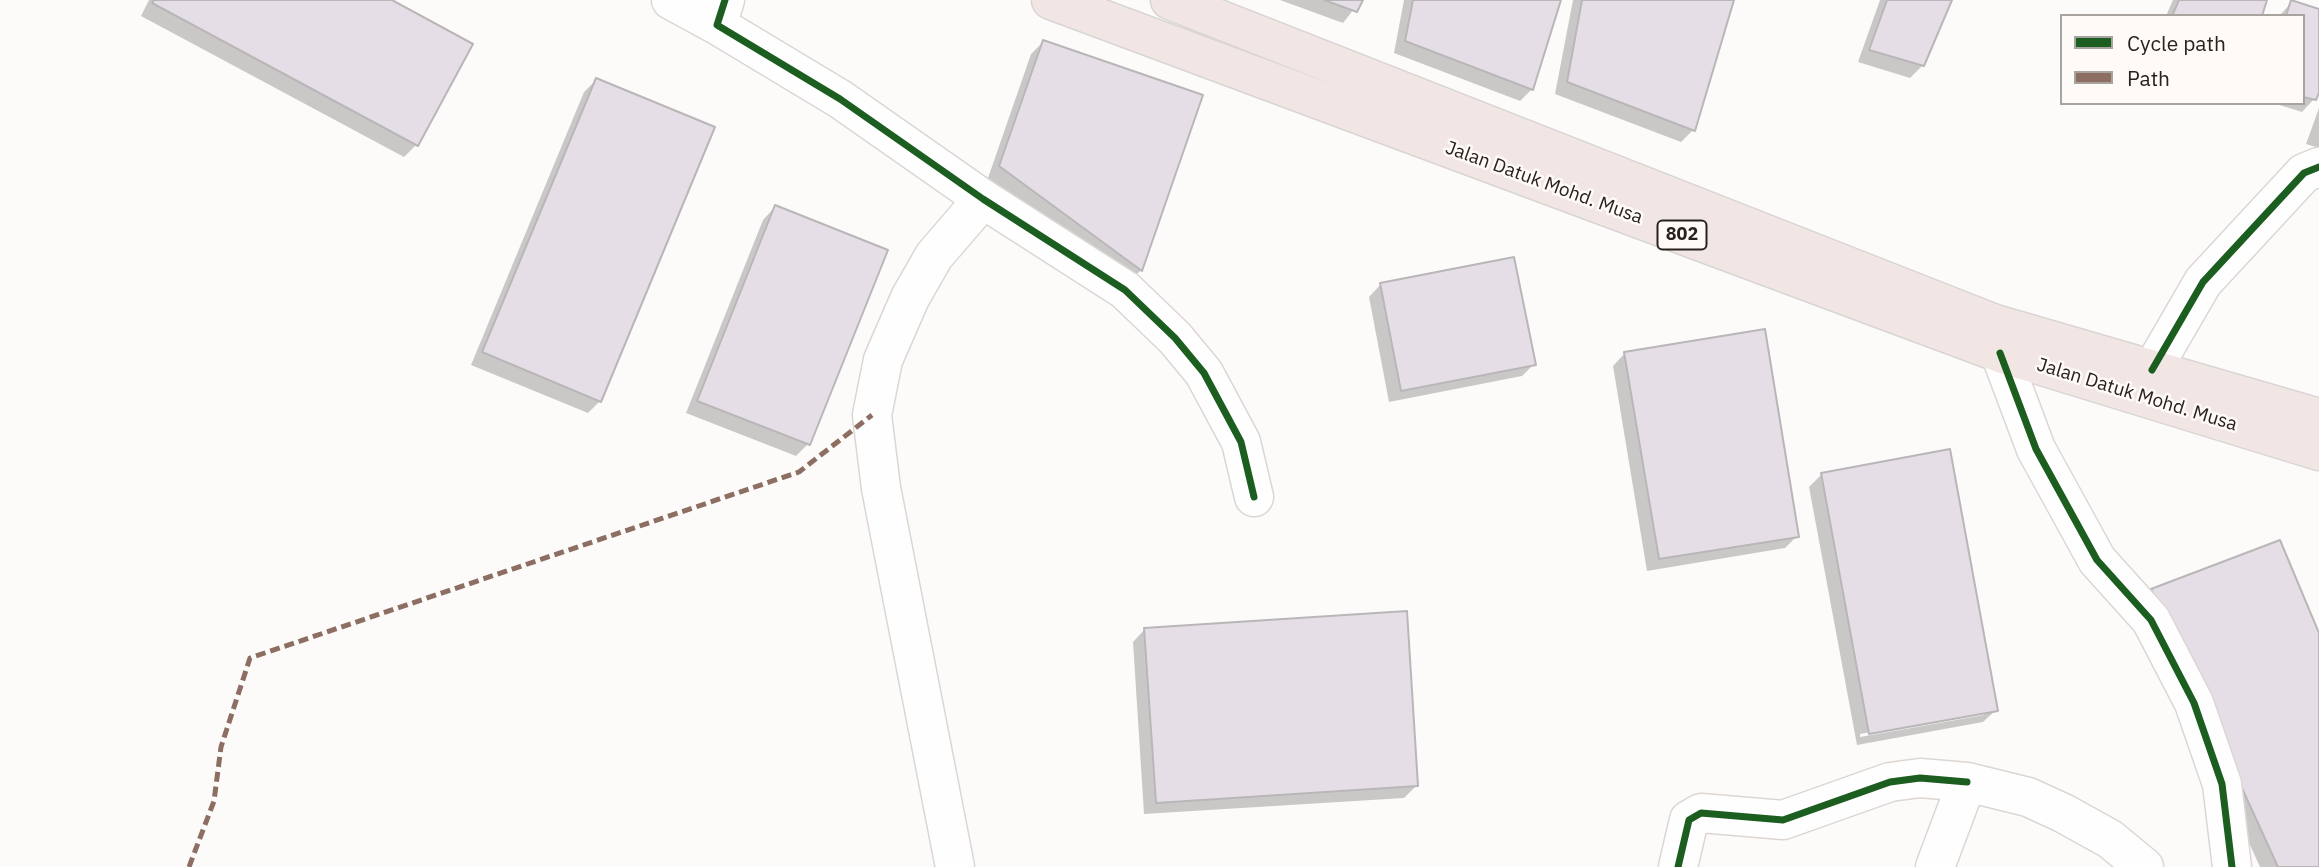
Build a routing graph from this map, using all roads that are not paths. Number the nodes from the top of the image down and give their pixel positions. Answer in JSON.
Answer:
{"nodes":[{"id":1,"x":671,"y":0,"type":"edge"},
{"id":2,"x":1051,"y":0,"type":"edge"},
{"id":3,"x":1170,"y":0,"type":"edge"},
{"id":4,"x":721,"y":13,"type":"edge"},
{"id":5,"x":2319,"y":167,"type":"edge"},
{"id":6,"x":983,"y":199,"type":"junction"},
{"id":7,"x":2000,"y":353,"type":"junction"},
{"id":8,"x":2152,"y":370,"type":"junction"},
{"id":9,"x":2319,"y":418,"type":"edge"},
{"id":10,"x":2319,"y":452,"type":"edge"},
{"id":11,"x":1254,"y":497,"type":"dead end"},
{"id":12,"x":1967,"y":782,"type":"junction"},
{"id":13,"x":954,"y":867,"type":"edge"},
{"id":14,"x":1678,"y":867,"type":"edge"},
{"id":15,"x":1935,"y":867,"type":"edge"},
{"id":16,"x":2144,"y":867,"type":"edge"},
{"id":17,"x":2232,"y":867,"type":"edge"}],
"edges":[{"from":1,"to":4,"type":"street"},
{"from":2,"to":7,"type":"highway","name":"Jalan Datuk Mohd. Musa","number":"802"},
{"from":3,"to":8,"type":"highway","name":"Jalan Datuk Mohd. Musa","number":"802"},
{"from":4,"to":6,"type":"street"},
{"from":5,"to":8,"type":"street"},
{"from":6,"to":11,"type":"street"},
{"from":6,"to":13,"type":"street"},
{"from":7,"to":10,"type":"highway","name":"Jalan Datuk Mohd. Musa","number":"802"},
{"from":7,"to":17,"type":"street"},
{"from":8,"to":9,"type":"highway","name":"Jalan Datuk Mohd. Musa","number":"802"},
{"from":12,"to":14,"type":"street"},
{"from":12,"to":15,"type":"street"},
{"from":12,"to":16,"type":"street"}]}
